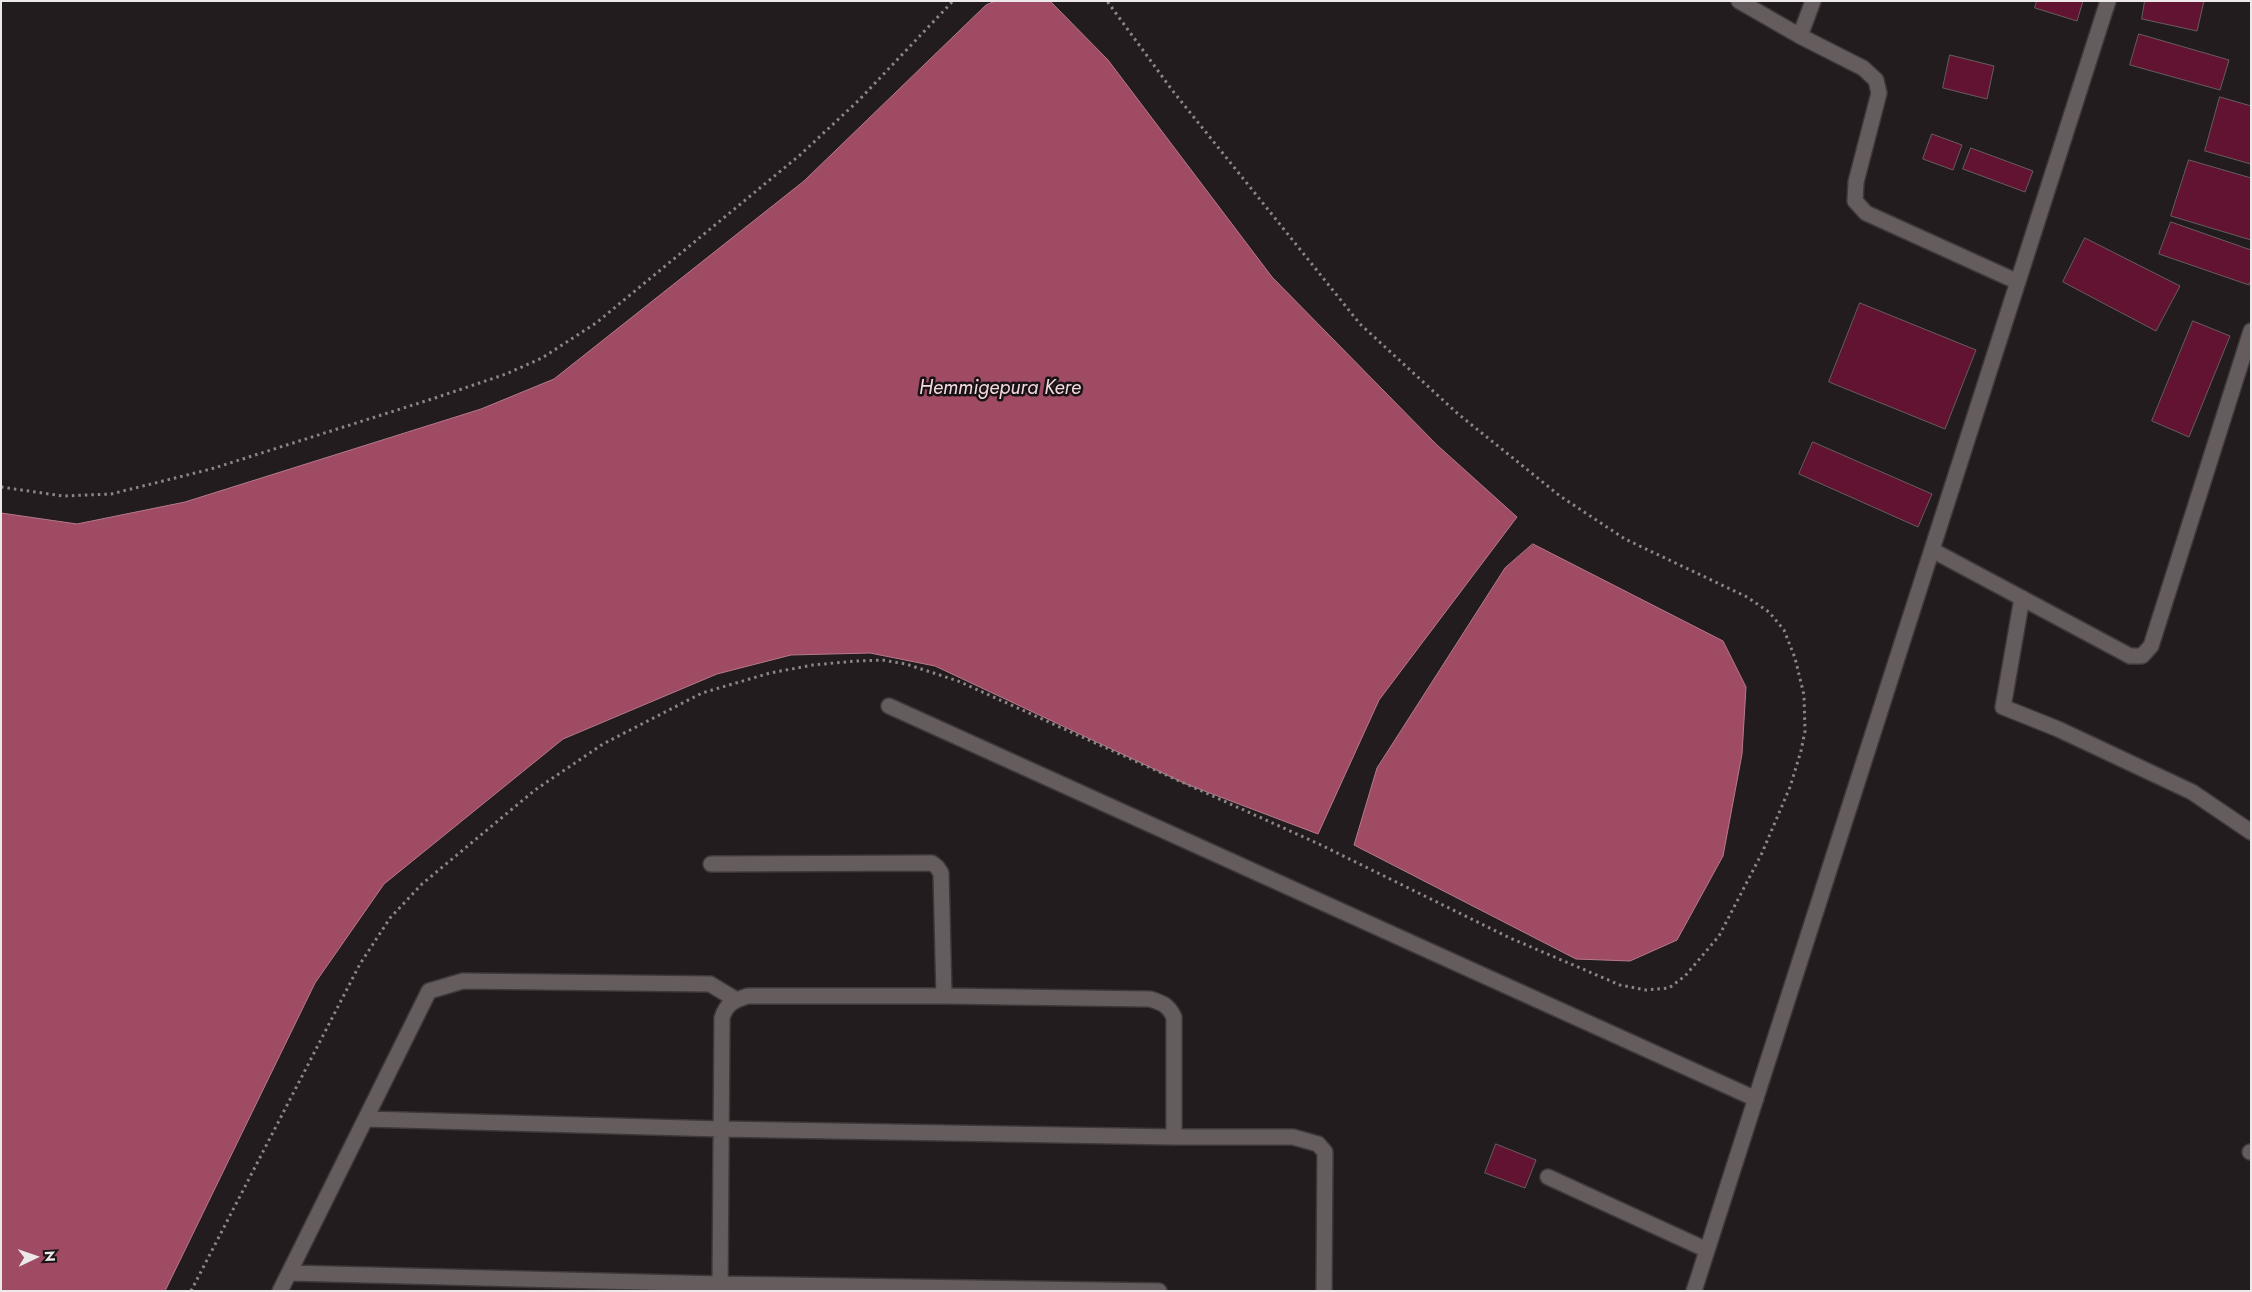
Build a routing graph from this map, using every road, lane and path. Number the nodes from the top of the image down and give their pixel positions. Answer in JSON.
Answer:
{"nodes":[{"id":1,"x":954,"y":1,"type":"edge"},
{"id":2,"x":1107,"y":1,"type":"edge"},
{"id":3,"x":1739,"y":1,"type":"edge"},
{"id":4,"x":1813,"y":1,"type":"edge"},
{"id":5,"x":2108,"y":1,"type":"edge"},
{"id":6,"x":1800,"y":36,"type":"junction"},
{"id":7,"x":2018,"y":282,"type":"junction"},
{"id":8,"x":2251,"y":331,"type":"edge"},
{"id":9,"x":1,"y":486,"type":"edge"},
{"id":10,"x":1932,"y":550,"type":"junction"},
{"id":11,"x":2022,"y":598,"type":"junction"},
{"id":12,"x":888,"y":706,"type":"dead end"},
{"id":13,"x":2251,"y":832,"type":"edge"},
{"id":14,"x":711,"y":864,"type":"dead end"},
{"id":15,"x":944,"y":996,"type":"junction"},
{"id":16,"x":736,"y":999,"type":"junction"},
{"id":17,"x":1756,"y":1099,"type":"junction"},
{"id":18,"x":366,"y":1119,"type":"junction"},
{"id":19,"x":721,"y":1128,"type":"junction"},
{"id":20,"x":1174,"y":1137,"type":"junction"},
{"id":21,"x":1548,"y":1177,"type":"dead end"},
{"id":22,"x":1707,"y":1250,"type":"junction"},
{"id":23,"x":289,"y":1273,"type":"junction"},
{"id":24,"x":720,"y":1287,"type":"edge"},
{"id":25,"x":191,"y":1291,"type":"edge"},
{"id":26,"x":280,"y":1291,"type":"edge"},
{"id":27,"x":1159,"y":1291,"type":"edge"},
{"id":28,"x":1324,"y":1291,"type":"edge"},
{"id":29,"x":1694,"y":1291,"type":"edge"}],
"edges":[{"from":1,"to":9,"type":"path"},
{"from":2,"to":25,"type":"path"},
{"from":3,"to":6,"type":"street"},
{"from":4,"to":6,"type":"street"},
{"from":5,"to":7,"type":"street"},
{"from":6,"to":7,"type":"street"},
{"from":7,"to":10,"type":"street"},
{"from":8,"to":11,"type":"street"},
{"from":10,"to":11,"type":"street"},
{"from":10,"to":17,"type":"street"},
{"from":11,"to":13,"type":"street"},
{"from":12,"to":17,"type":"street"},
{"from":14,"to":15,"type":"street"},
{"from":15,"to":16,"type":"street"},
{"from":15,"to":20,"type":"street"},
{"from":16,"to":18,"type":"street"},
{"from":16,"to":19,"type":"street"},
{"from":17,"to":22,"type":"street"},
{"from":18,"to":19,"type":"street"},
{"from":18,"to":23,"type":"street"},
{"from":19,"to":20,"type":"street"},
{"from":19,"to":24,"type":"street"},
{"from":20,"to":28,"type":"street"},
{"from":21,"to":22,"type":"street"},
{"from":22,"to":29,"type":"street"},
{"from":23,"to":24,"type":"street"},
{"from":23,"to":26,"type":"street"},
{"from":24,"to":27,"type":"street"}]}
